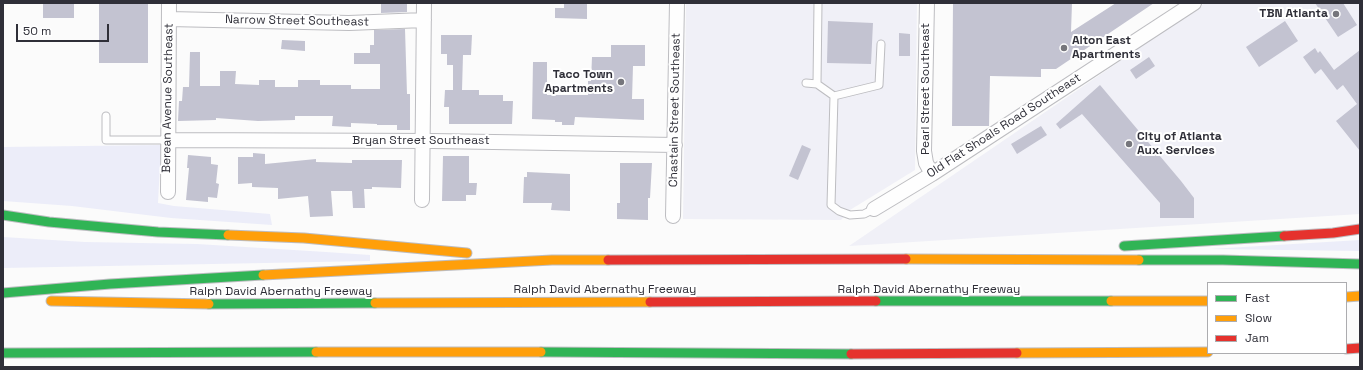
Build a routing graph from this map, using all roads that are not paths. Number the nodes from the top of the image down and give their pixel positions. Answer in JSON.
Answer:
{"nodes":[{"id":1,"x":169,"y":3,"type":"edge"},
{"id":2,"x":424,"y":3,"type":"edge"},
{"id":3,"x":677,"y":3,"type":"edge"},
{"id":4,"x":818,"y":3,"type":"edge"},
{"id":5,"x":926,"y":3,"type":"edge"},
{"id":6,"x":1194,"y":3,"type":"edge"},
{"id":7,"x":169,"y":19,"type":"junction"},
{"id":8,"x":424,"y":20,"type":"junction"},
{"id":9,"x":881,"y":44,"type":"dead end"},
{"id":10,"x":806,"y":83,"type":"dead end"},
{"id":11,"x":818,"y":84,"type":"junction"},
{"id":12,"x":834,"y":96,"type":"junction"},
{"id":13,"x":106,"y":116,"type":"dead end"},
{"id":14,"x":167,"y":140,"type":"junction"},
{"id":15,"x":423,"y":141,"type":"junction"},
{"id":16,"x":675,"y":145,"type":"junction"},
{"id":17,"x":932,"y":174,"type":"junction"},
{"id":18,"x":168,"y":192,"type":"dead end"},
{"id":19,"x":422,"y":200,"type":"dead end"},
{"id":20,"x":874,"y":209,"type":"joint"},
{"id":21,"x":3,"y":215,"type":"edge"},
{"id":22,"x":674,"y":216,"type":"dead end"},
{"id":23,"x":49,"y":222,"type":"junction"},
{"id":24,"x":18,"y":227,"type":"dead end"},
{"id":25,"x":1360,"y":229,"type":"edge"},
{"id":26,"x":1118,"y":247,"type":"dead end"},
{"id":27,"x":1063,"y":251,"type":"dead end"},
{"id":28,"x":1006,"y":259,"type":"junction"},
{"id":29,"x":552,"y":260,"type":"junction"},
{"id":30,"x":1360,"y":264,"type":"edge"},
{"id":31,"x":3,"y":293,"type":"edge"},
{"id":32,"x":1360,"y":296,"type":"edge"},
{"id":33,"x":1347,"y":297,"type":"edge"},
{"id":34,"x":3,"y":300,"type":"edge"},
{"id":35,"x":19,"y":301,"type":"dead end"},
{"id":36,"x":43,"y":301,"type":"dead end"},
{"id":37,"x":1207,"y":301,"type":"edge"},
{"id":38,"x":1360,"y":348,"type":"edge"},
{"id":39,"x":1347,"y":349,"type":"edge"},
{"id":40,"x":1207,"y":352,"type":"edge"},
{"id":41,"x":3,"y":353,"type":"edge"},
{"id":42,"x":53,"y":354,"type":"junction"},
{"id":43,"x":130,"y":362,"type":"dead end"}],
"edges":[{"from":1,"to":7,"type":"street","name":"Berean Avenue Southeast"},
{"from":2,"to":8,"type":"street"},
{"from":3,"to":16,"type":"street","name":"Chastain Street Southeast"},
{"from":4,"to":11,"type":"lane"},
{"from":5,"to":17,"type":"street","name":"Pearl Street Southeast"},
{"from":6,"to":17,"type":"street","name":"Old Flat Shoals Road Southeast"},
{"from":7,"to":8,"type":"street","name":"Narrow Street Southeast"},
{"from":7,"to":14,"type":"street","name":"Berean Avenue Southeast"},
{"from":8,"to":15,"type":"street"},
{"from":9,"to":12,"type":"lane"},
{"from":10,"to":11,"type":"lane"},
{"from":11,"to":12,"type":"lane"},
{"from":12,"to":20,"type":"lane"},
{"from":13,"to":14,"type":"lane"},
{"from":14,"to":15,"type":"street","name":"Bryan Street Southeast"},
{"from":14,"to":18,"type":"street","name":"Berean Avenue Southeast"},
{"from":15,"to":16,"type":"street","name":"Bryan Street Southeast"},
{"from":15,"to":19,"type":"street"},
{"from":16,"to":22,"type":"street","name":"Chastain Street Southeast"},
{"from":17,"to":20,"type":"street","name":"Old Flat Shoals Road Southeast"},
{"from":21,"to":23,"type":"highway"},
{"from":23,"to":24,"type":"highway"},
{"from":23,"to":29,"type":"highway"},
{"from":25,"to":26,"type":"highway"},
{"from":27,"to":28,"type":"highway"},
{"from":28,"to":29,"type":"highway"},
{"from":28,"to":30,"type":"highway"},
{"from":29,"to":31,"type":"highway"},
{"from":32,"to":33,"type":"highway"},
{"from":34,"to":35,"type":"highway"},
{"from":36,"to":37,"type":"highway","name":"Ralph David Abernathy Freeway"},
{"from":38,"to":39,"type":"highway"},
{"from":40,"to":42,"type":"highway"},
{"from":41,"to":42,"type":"highway"},
{"from":42,"to":43,"type":"highway"}]}
